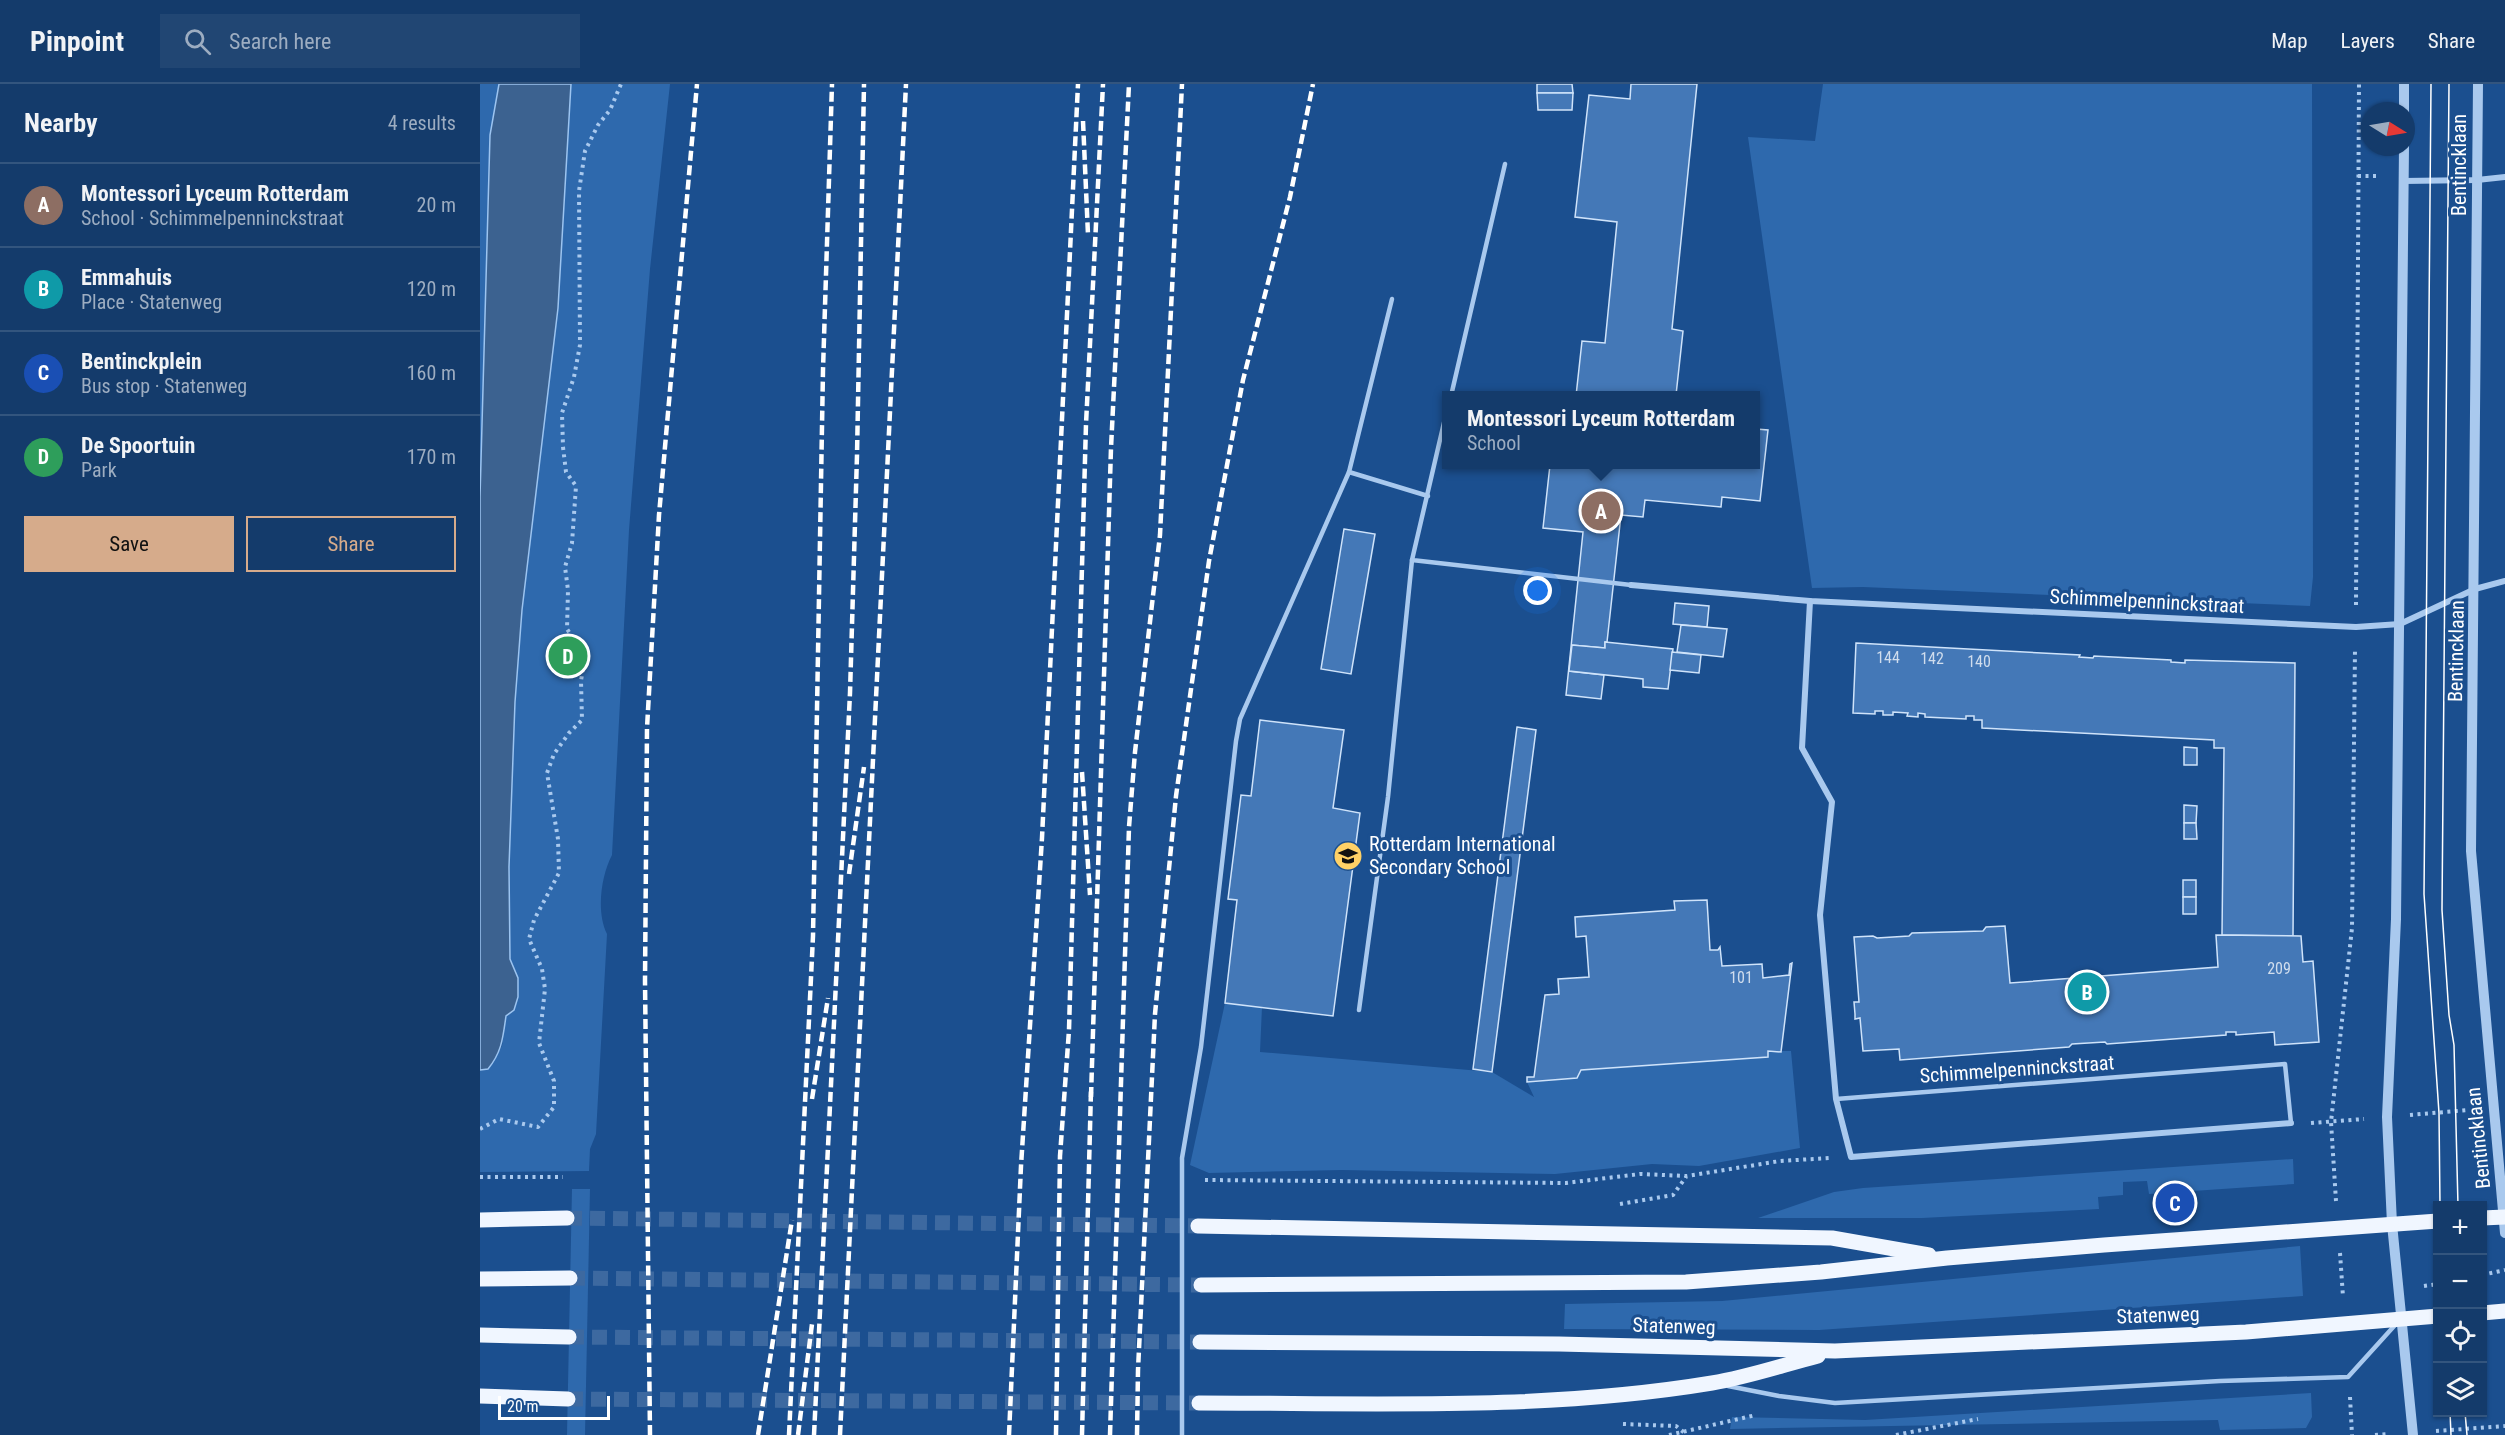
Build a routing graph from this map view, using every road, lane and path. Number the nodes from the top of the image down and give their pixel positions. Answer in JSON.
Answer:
{"nodes":[{"id":1,"x":621,"y":84,"type":"edge"},
{"id":2,"x":2404,"y":84,"type":"edge"},
{"id":3,"x":2478,"y":84,"type":"edge"},
{"id":4,"x":2404,"y":102,"type":"edge"},
{"id":5,"x":2404,"y":156,"type":"edge"},
{"id":6,"x":1505,"y":164,"type":"dead end"},
{"id":7,"x":2505,"y":177,"type":"edge"},
{"id":8,"x":2477,"y":180,"type":"junction"},
{"id":9,"x":2403,"y":181,"type":"junction"},
{"id":10,"x":1392,"y":299,"type":"dead end"},
{"id":11,"x":1452,"y":391,"type":"edge"},
{"id":12,"x":1442,"y":432,"type":"edge"},
{"id":13,"x":1349,"y":472,"type":"junction"},
{"id":14,"x":1428,"y":496,"type":"junction"},
{"id":15,"x":1413,"y":560,"type":"junction"},
{"id":16,"x":2505,"y":581,"type":"edge"},
{"id":17,"x":1631,"y":585,"type":"joint"},
{"id":18,"x":2475,"y":589,"type":"junction"},
{"id":19,"x":1810,"y":601,"type":"junction"},
{"id":20,"x":2400,"y":624,"type":"junction"},
{"id":21,"x":1359,"y":1010,"type":"dead end"},
{"id":22,"x":1836,"y":1099,"type":"junction"},
{"id":23,"x":2492,"y":1108,"type":"junction"},
{"id":24,"x":2387,"y":1117,"type":"junction"},
{"id":25,"x":2291,"y":1124,"type":"joint"},
{"id":26,"x":480,"y":1129,"type":"edge"},
{"id":27,"x":1851,"y":1157,"type":"junction"},
{"id":28,"x":480,"y":1177,"type":"edge"},
{"id":29,"x":563,"y":1177,"type":"dead end"},
{"id":30,"x":1205,"y":1180,"type":"dead end"},
{"id":31,"x":567,"y":1218,"type":"tunnel mouth"},
{"id":32,"x":2487,"y":1219,"type":"edge"},
{"id":33,"x":480,"y":1220,"type":"edge"},
{"id":34,"x":2433,"y":1221,"type":"edge"},
{"id":35,"x":2505,"y":1222,"type":"edge"},
{"id":36,"x":2392,"y":1224,"type":"junction"},
{"id":37,"x":1198,"y":1226,"type":"tunnel mouth"},
{"id":38,"x":2338,"y":1226,"type":"junction"},
{"id":39,"x":1947,"y":1258,"type":"junction"},
{"id":40,"x":2505,"y":1270,"type":"edge"},
{"id":41,"x":2487,"y":1274,"type":"edge"},
{"id":42,"x":570,"y":1278,"type":"tunnel mouth"},
{"id":43,"x":480,"y":1279,"type":"edge"},
{"id":44,"x":1201,"y":1285,"type":"tunnel mouth"},
{"id":45,"x":2505,"y":1311,"type":"edge"},
{"id":46,"x":2487,"y":1313,"type":"edge"},
{"id":47,"x":2433,"y":1316,"type":"edge"},
{"id":48,"x":2402,"y":1318,"type":"junction"},
{"id":49,"x":2344,"y":1324,"type":"junction"},
{"id":50,"x":480,"y":1335,"type":"edge"},
{"id":51,"x":569,"y":1337,"type":"tunnel mouth"},
{"id":52,"x":1200,"y":1342,"type":"tunnel mouth"},
{"id":53,"x":1835,"y":1352,"type":"junction"},
{"id":54,"x":2348,"y":1377,"type":"junction"},
{"id":55,"x":1714,"y":1383,"type":"junction"},
{"id":56,"x":480,"y":1396,"type":"edge"},
{"id":57,"x":568,"y":1399,"type":"tunnel mouth"},
{"id":58,"x":1198,"y":1403,"type":"tunnel mouth"},
{"id":59,"x":1182,"y":1435,"type":"edge"},
{"id":60,"x":2352,"y":1435,"type":"edge"},
{"id":61,"x":2414,"y":1435,"type":"edge"}],
"edges":[{"from":1,"to":26,"type":"path"},
{"from":2,"to":4,"type":"street"},
{"from":3,"to":8,"type":"street","name":"Bentincklaan"},
{"from":5,"to":9,"type":"street"},
{"from":6,"to":11,"type":"lane"},
{"from":7,"to":8,"type":"street"},
{"from":8,"to":9,"type":"street"},
{"from":8,"to":18,"type":"street","name":"Bentincklaan"},
{"from":9,"to":20,"type":"street"},
{"from":10,"to":13,"type":"lane"},
{"from":12,"to":14,"type":"lane"},
{"from":13,"to":14,"type":"lane"},
{"from":13,"to":59,"type":"lane"},
{"from":14,"to":15,"type":"lane"},
{"from":15,"to":17,"type":"lane"},
{"from":15,"to":21,"type":"lane"},
{"from":16,"to":18,"type":"street","name":"Schimmelpenninckstraat"},
{"from":17,"to":19,"type":"street","name":"Schimmelpenninckstraat"},
{"from":18,"to":20,"type":"street","name":"Schimmelpenninckstraat"},
{"from":18,"to":23,"type":"street","name":"Bentincklaan"},
{"from":19,"to":20,"type":"street","name":"Schimmelpenninckstraat"},
{"from":19,"to":22,"type":"street"},
{"from":20,"to":24,"type":"street"},
{"from":22,"to":25,"type":"lane","name":"Schimmelpenninckstraat"},
{"from":22,"to":27,"type":"street"},
{"from":23,"to":24,"type":"path"},
{"from":23,"to":35,"type":"street","name":"Bentincklaan"},
{"from":24,"to":36,"type":"street"},
{"from":24,"to":38,"type":"path"},
{"from":25,"to":27,"type":"street"},
{"from":27,"to":30,"type":"path"},
{"from":28,"to":29,"type":"path"},
{"from":31,"to":33,"type":"main road"},
{"from":32,"to":35,"type":"main road"},
{"from":34,"to":36,"type":"main road"},
{"from":36,"to":38,"type":"main road"},
{"from":36,"to":48,"type":"street"},
{"from":37,"to":39,"type":"main road"},
{"from":38,"to":39,"type":"main road"},
{"from":38,"to":49,"type":"path"},
{"from":39,"to":44,"type":"main road"},
{"from":40,"to":41,"type":"path"},
{"from":42,"to":43,"type":"main road"},
{"from":45,"to":46,"type":"main road"},
{"from":47,"to":48,"type":"main road","name":"Statenweg"},
{"from":48,"to":49,"type":"main road","name":"Statenweg"},
{"from":48,"to":54,"type":"lane"},
{"from":48,"to":61,"type":"street"},
{"from":49,"to":53,"type":"main road","name":"Statenweg"},
{"from":50,"to":51,"type":"main road"},
{"from":52,"to":53,"type":"main road","name":"Statenweg"},
{"from":53,"to":55,"type":"main road"},
{"from":54,"to":55,"type":"lane"},
{"from":54,"to":60,"type":"path"},
{"from":55,"to":58,"type":"main road"},
{"from":56,"to":57,"type":"main road"}]}
